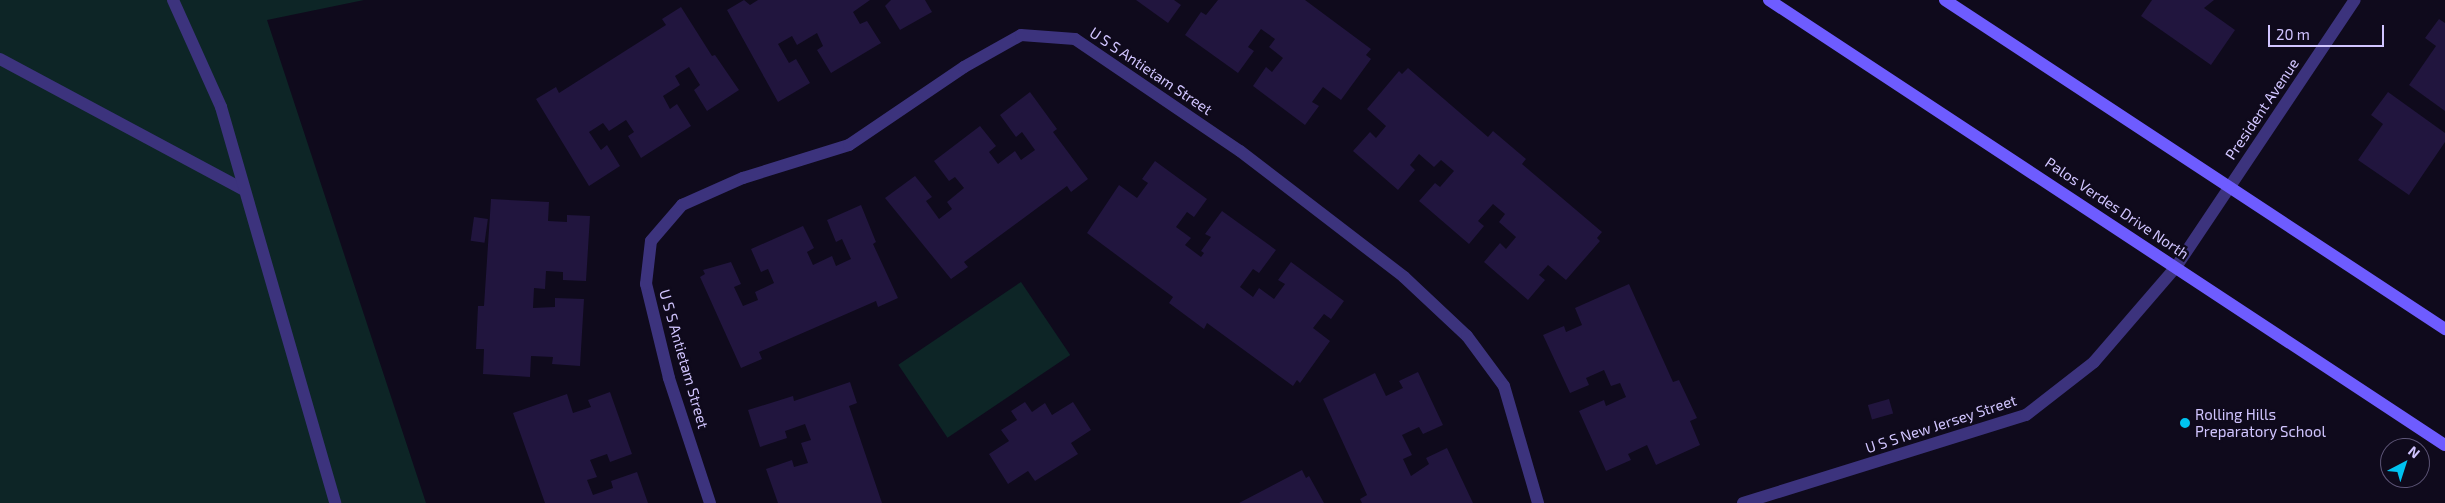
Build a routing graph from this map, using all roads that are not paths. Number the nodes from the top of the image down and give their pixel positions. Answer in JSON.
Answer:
{"nodes":[{"id":1,"x":173,"y":0,"type":"edge"},
{"id":2,"x":1769,"y":0,"type":"edge"},
{"id":3,"x":1945,"y":0,"type":"edge"},
{"id":4,"x":2355,"y":0,"type":"edge"},
{"id":5,"x":0,"y":59,"type":"edge"},
{"id":6,"x":2231,"y":187,"type":"junction"},
{"id":7,"x":244,"y":190,"type":"junction"},
{"id":8,"x":2176,"y":267,"type":"junction"},
{"id":9,"x":2445,"y":329,"type":"edge"},
{"id":10,"x":2445,"y":444,"type":"edge"},
{"id":11,"x":336,"y":503,"type":"edge"},
{"id":12,"x":710,"y":503,"type":"edge"},
{"id":13,"x":1538,"y":503,"type":"edge"},
{"id":14,"x":1744,"y":503,"type":"edge"}],
"edges":[{"from":1,"to":7,"type":"street"},
{"from":2,"to":8,"type":"main road","name":"Palos Verdes Drive North"},
{"from":3,"to":6,"type":"main road"},
{"from":4,"to":6,"type":"street","name":"President Avenue"},
{"from":5,"to":7,"type":"street"},
{"from":6,"to":8,"type":"street","name":"U S S New Jersey Street"},
{"from":6,"to":9,"type":"main road"},
{"from":7,"to":11,"type":"street"},
{"from":8,"to":10,"type":"main road","name":"Palos Verdes Drive North"},
{"from":8,"to":14,"type":"street","name":"U S S New Jersey Street"},
{"from":12,"to":13,"type":"street","name":"U S S Antietam Street"}]}
